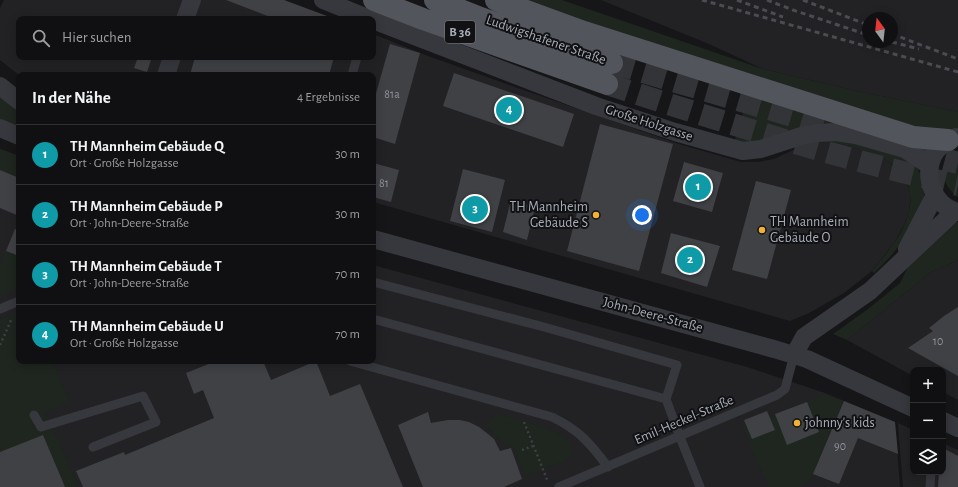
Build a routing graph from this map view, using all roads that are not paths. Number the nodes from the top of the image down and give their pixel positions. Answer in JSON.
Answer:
{"nodes":[{"id":1,"x":192,"y":0,"type":"edge"},
{"id":2,"x":323,"y":0,"type":"edge"},
{"id":3,"x":435,"y":0,"type":"edge"},
{"id":4,"x":496,"y":0,"type":"edge"},
{"id":5,"x":371,"y":15,"type":"edge"},
{"id":6,"x":186,"y":16,"type":"edge"},
{"id":7,"x":376,"y":17,"type":"edge"},
{"id":8,"x":171,"y":60,"type":"edge"},
{"id":9,"x":356,"y":60,"type":"edge"},
{"id":10,"x":612,"y":63,"type":"tunnel mouth"},
{"id":11,"x":167,"y":72,"type":"edge"},
{"id":12,"x":353,"y":72,"type":"edge"},
{"id":13,"x":607,"y":84,"type":"tunnel mouth"},
{"id":14,"x":0,"y":86,"type":"edge"},
{"id":15,"x":16,"y":99,"type":"edge"},
{"id":16,"x":0,"y":128,"type":"edge"},
{"id":17,"x":16,"y":135,"type":"edge"},
{"id":18,"x":953,"y":138,"type":"edge"},
{"id":19,"x":930,"y":166,"type":"junction"},
{"id":20,"x":935,"y":195,"type":"junction"},
{"id":21,"x":957,"y":212,"type":"edge"},
{"id":22,"x":376,"y":240,"type":"edge"},
{"id":23,"x":900,"y":262,"type":"junction"},
{"id":24,"x":376,"y":283,"type":"edge"},
{"id":25,"x":16,"y":302,"type":"edge"},
{"id":26,"x":0,"y":309,"type":"edge"},
{"id":27,"x":376,"y":320,"type":"edge"},
{"id":28,"x":794,"y":355,"type":"junction"},
{"id":29,"x":361,"y":364,"type":"edge"},
{"id":30,"x":666,"y":399,"type":"junction"},
{"id":31,"x":910,"y":407,"type":"edge"},
{"id":32,"x":34,"y":415,"type":"dead end"},
{"id":33,"x":946,"y":422,"type":"edge"},
{"id":34,"x":958,"y":428,"type":"edge"},
{"id":35,"x":680,"y":437,"type":"junction"},
{"id":36,"x":93,"y":447,"type":"dead end"},
{"id":37,"x":608,"y":467,"type":"junction"},
{"id":38,"x":931,"y":475,"type":"edge"},
{"id":39,"x":559,"y":487,"type":"edge"},
{"id":40,"x":700,"y":487,"type":"edge"},
{"id":41,"x":930,"y":487,"type":"edge"}],
"edges":[{"from":1,"to":6,"type":"street"},
{"from":2,"to":5,"type":"street","name":"Große Holzgasse"},
{"from":3,"to":10,"type":"main road","name":"Ludwigshafener Straße","number":"B 36"},
{"from":4,"to":18,"type":"main road"},
{"from":5,"to":13,"type":"main road","name":"Ludwigshafener Straße","number":"B 36"},
{"from":7,"to":19,"type":"street","name":"Große Holzgasse"},
{"from":8,"to":11,"type":"street"},
{"from":9,"to":12,"type":"lane"},
{"from":14,"to":15,"type":"street"},
{"from":16,"to":17,"type":"street"},
{"from":18,"to":19,"type":"street"},
{"from":19,"to":20,"type":"street"},
{"from":20,"to":21,"type":"street"},
{"from":20,"to":23,"type":"street"},
{"from":21,"to":23,"type":"street"},
{"from":22,"to":28,"type":"street","name":"John-Deere-Straße"},
{"from":23,"to":28,"type":"street"},
{"from":24,"to":30,"type":"lane"},
{"from":25,"to":26,"type":"lane"},
{"from":27,"to":30,"type":"lane"},
{"from":28,"to":31,"type":"street","name":"John-Deere-Straße"},
{"from":28,"to":35,"type":"lane","name":"Emil-Heckel-Straße"},
{"from":29,"to":37,"type":"lane"},
{"from":30,"to":35,"type":"lane"},
{"from":32,"to":36,"type":"lane"},
{"from":33,"to":34,"type":"street"},
{"from":35,"to":37,"type":"lane","name":"Emil-Heckel-Straße"},
{"from":35,"to":40,"type":"lane"},
{"from":37,"to":39,"type":"lane","name":"Emil-Heckel-Straße"},
{"from":38,"to":41,"type":"lane"}]}
